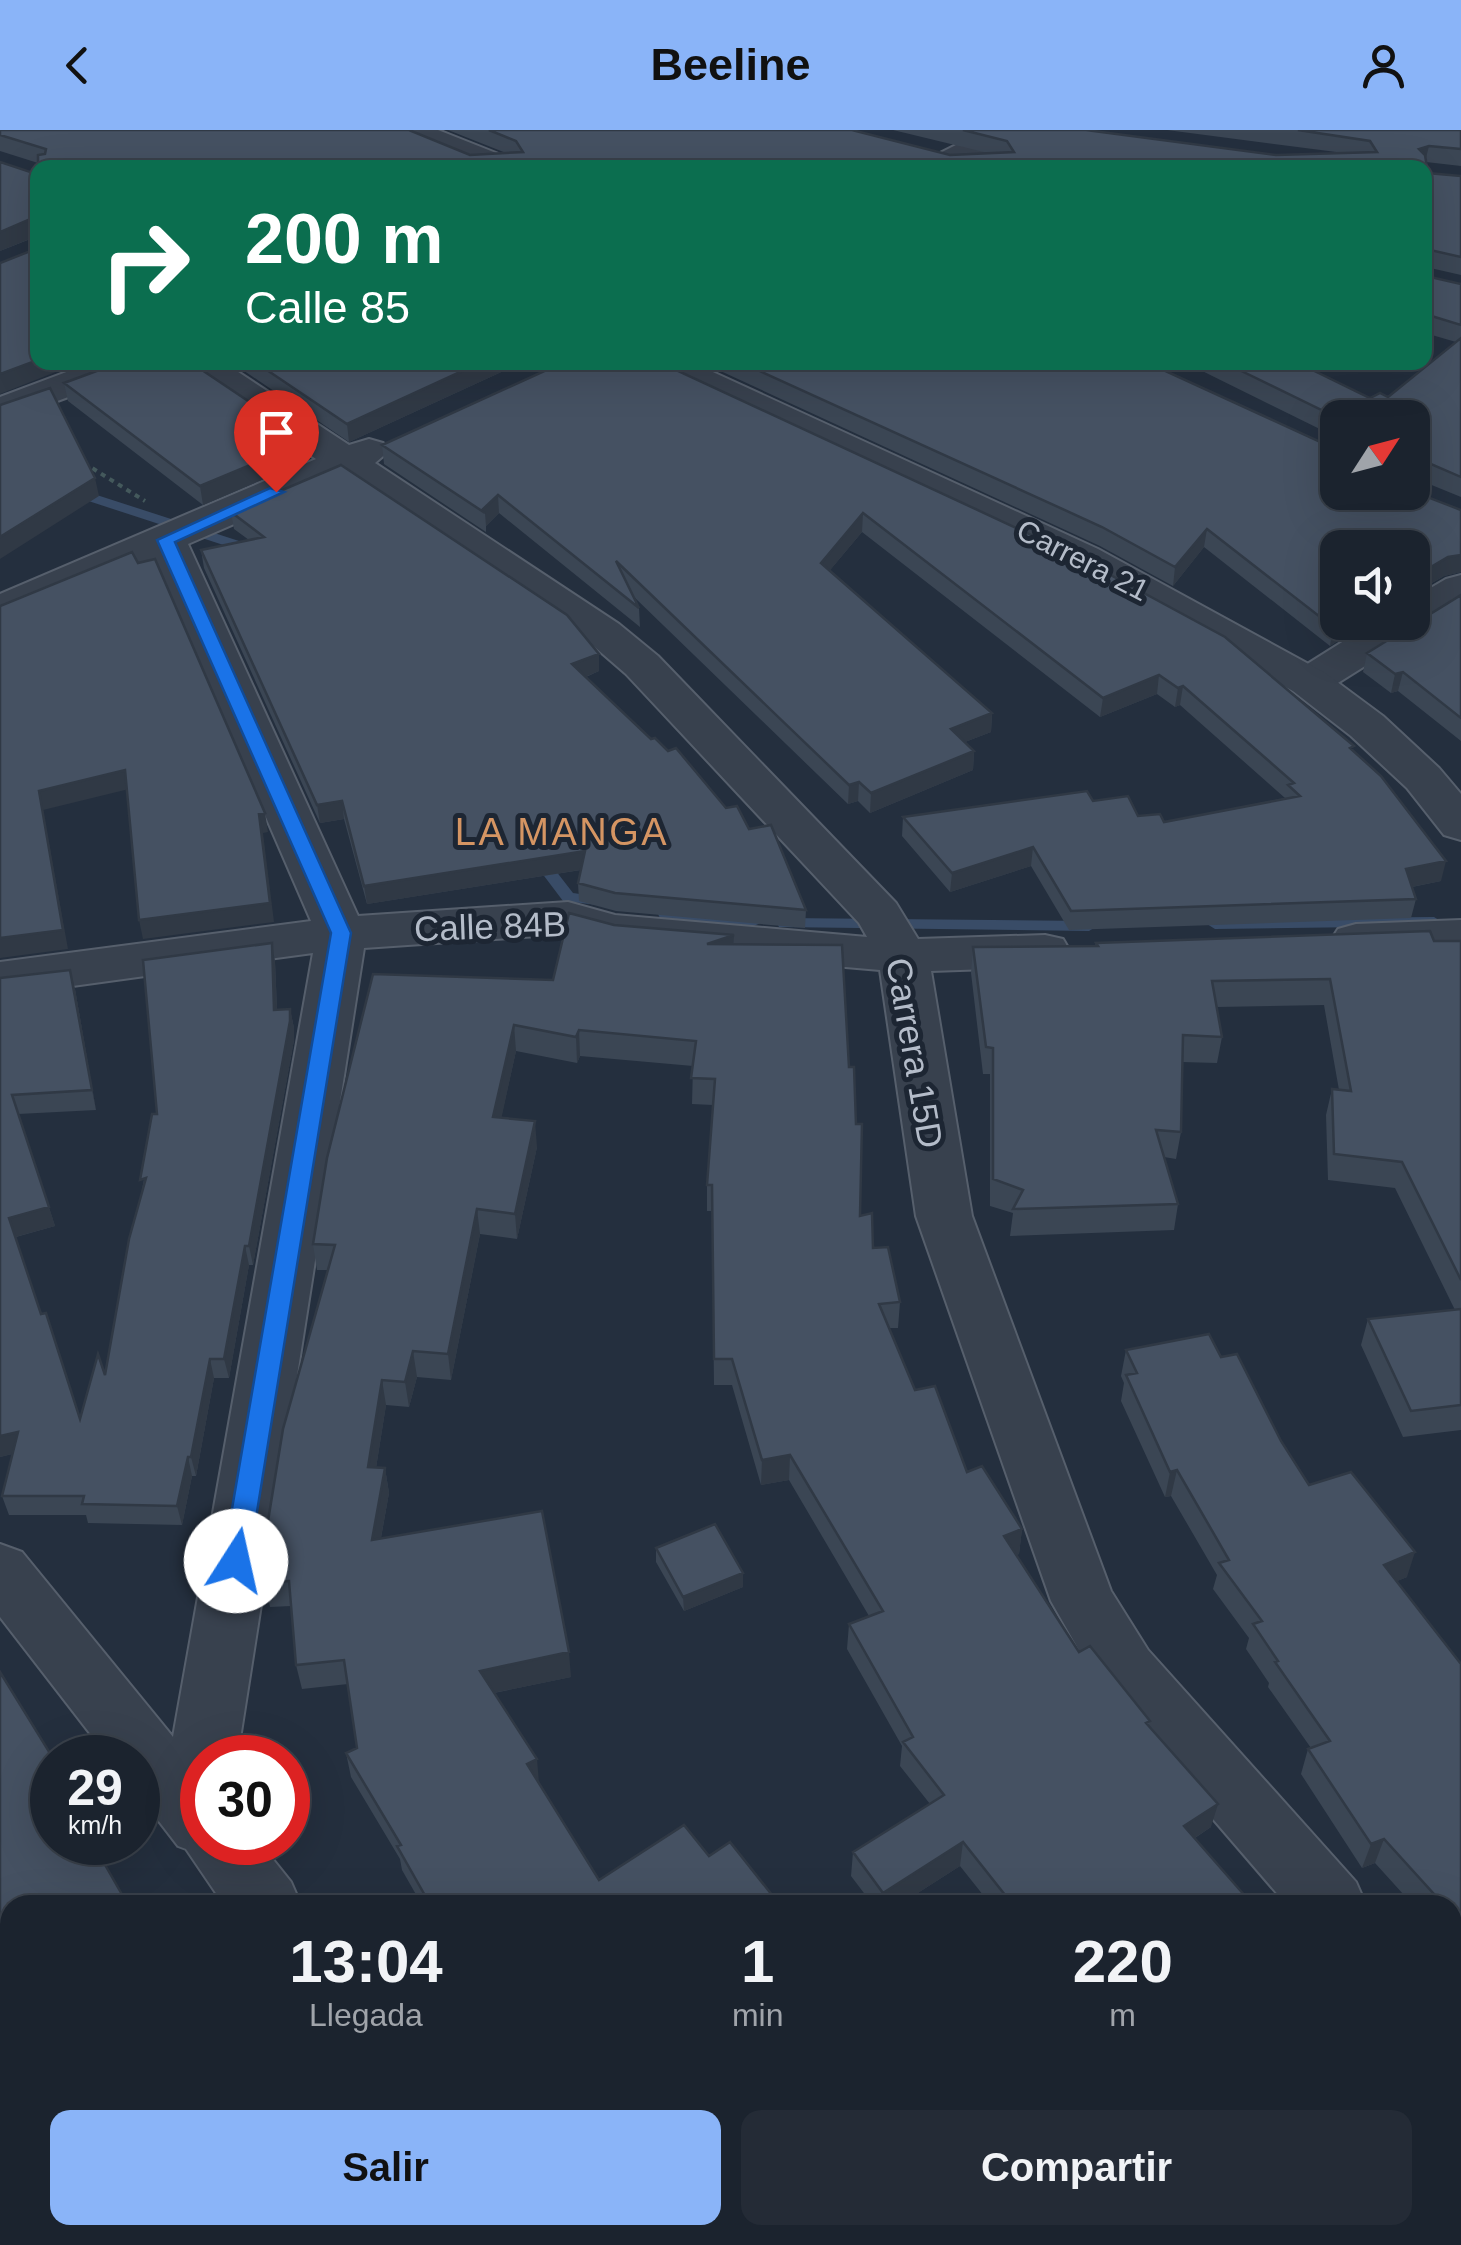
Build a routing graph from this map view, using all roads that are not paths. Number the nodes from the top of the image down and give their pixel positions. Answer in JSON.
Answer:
{"nodes":[{"id":1,"x":409,"y":130,"type":"edge"},
{"id":2,"x":1011,"y":130,"type":"edge"},
{"id":3,"x":904,"y":146,"type":"edge"},
{"id":4,"x":484,"y":160,"type":"edge"},
{"id":5,"x":940,"y":160,"type":"edge"},
{"id":6,"x":949,"y":160,"type":"edge"},
{"id":7,"x":108,"y":370,"type":"edge"},
{"id":8,"x":209,"y":370,"type":"edge"},
{"id":9,"x":676,"y":370,"type":"edge"},
{"id":10,"x":0,"y":410,"type":"edge"},
{"id":11,"x":395,"y":440,"type":"edge"},
{"id":12,"x":334,"y":456,"type":"junction"},
{"id":13,"x":184,"y":532,"type":"junction"},
{"id":14,"x":1461,"y":588,"type":"edge"},
{"id":15,"x":1430,"y":607,"type":"edge"},
{"id":16,"x":0,"y":610,"type":"edge"},
{"id":17,"x":1376,"y":640,"type":"edge"},
{"id":18,"x":1310,"y":682,"type":"junction"},
{"id":19,"x":1461,"y":826,"type":"edge"},
{"id":20,"x":341,"y":933,"type":"junction"},
{"id":21,"x":891,"y":934,"type":"junction"},
{"id":22,"x":1461,"y":936,"type":"edge"},
{"id":23,"x":1302,"y":942,"type":"edge"},
{"id":24,"x":1082,"y":950,"type":"edge"},
{"id":25,"x":0,"y":979,"type":"edge"},
{"id":26,"x":0,"y":1570,"type":"edge"},
{"id":27,"x":214,"y":1735,"type":"edge"},
{"id":28,"x":180,"y":1773,"type":"edge"},
{"id":29,"x":242,"y":1865,"type":"edge"},
{"id":30,"x":260,"y":1895,"type":"edge"},
{"id":31,"x":1322,"y":1895,"type":"edge"}],
"edges":[{"from":1,"to":4,"type":"street"},
{"from":2,"to":6,"type":"street"},
{"from":3,"to":5,"type":"street"},
{"from":7,"to":10,"type":"street"},
{"from":8,"to":12,"type":"street","name":"Carrera 15D"},
{"from":9,"to":18,"type":"street","name":"Carrera 21"},
{"from":11,"to":12,"type":"street"},
{"from":12,"to":13,"type":"street"},
{"from":12,"to":21,"type":"street","name":"Carrera 15D"},
{"from":13,"to":16,"type":"street"},
{"from":13,"to":20,"type":"street"},
{"from":14,"to":15,"type":"street"},
{"from":17,"to":18,"type":"street"},
{"from":18,"to":19,"type":"street","name":"Carrera 21"},
{"from":20,"to":21,"type":"street","name":"Calle 84B"},
{"from":20,"to":25,"type":"street","name":"Calle 84B"},
{"from":20,"to":27,"type":"street"},
{"from":21,"to":24,"type":"street","name":"Calle 84B"},
{"from":21,"to":31,"type":"street","name":"Carrera 15D"},
{"from":22,"to":23,"type":"street"},
{"from":26,"to":28,"type":"street"},
{"from":29,"to":30,"type":"street"}]}
